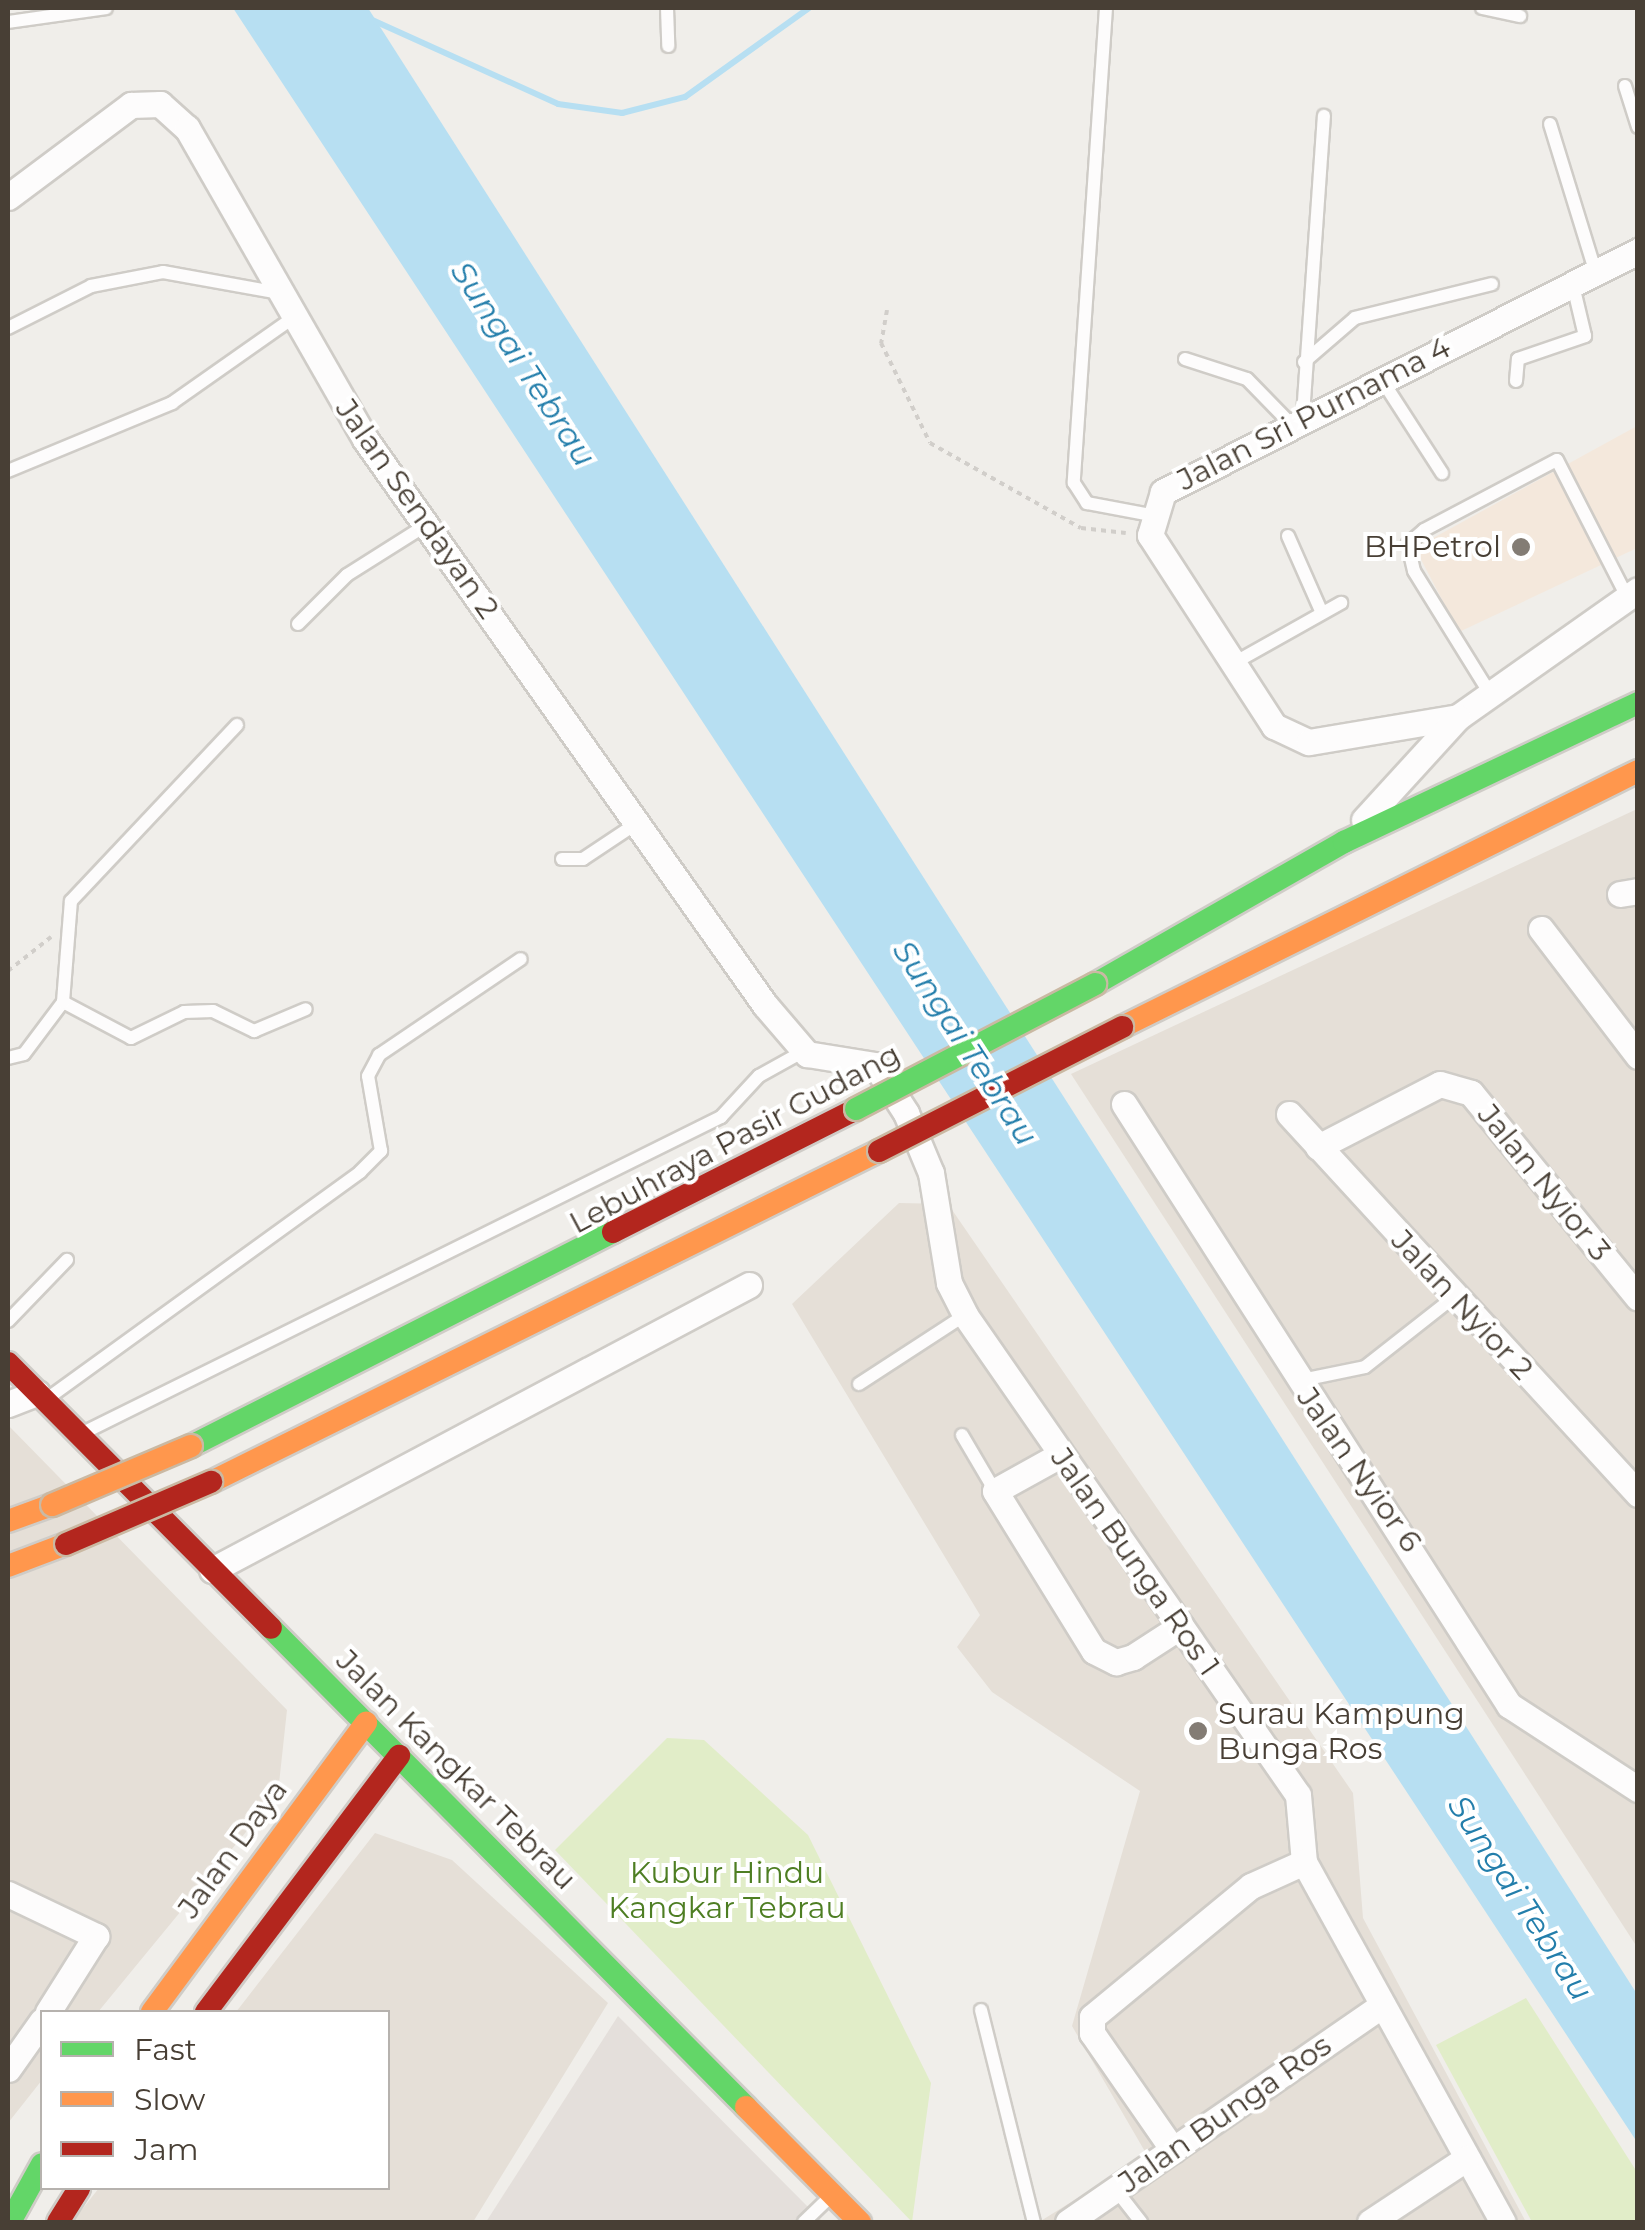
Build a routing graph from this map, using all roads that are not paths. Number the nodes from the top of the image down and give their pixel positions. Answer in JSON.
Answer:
{"nodes":[{"id":1,"x":106,"y":8,"type":"edge"},
{"id":2,"x":667,"y":8,"type":"edge"},
{"id":3,"x":1106,"y":8,"type":"edge"},
{"id":4,"x":1482,"y":8,"type":"edge"},
{"id":5,"x":1520,"y":16,"type":"dead end"},
{"id":6,"x":8,"y":22,"type":"edge"},
{"id":7,"x":668,"y":46,"type":"dead end"},
{"id":8,"x":1625,"y":86,"type":"dead end"},
{"id":9,"x":1324,"y":116,"type":"dead end"},
{"id":10,"x":1550,"y":124,"type":"dead end"},
{"id":11,"x":1638,"y":127,"type":"edge"},
{"id":12,"x":8,"y":198,"type":"edge"},
{"id":13,"x":1638,"y":250,"type":"edge"},
{"id":14,"x":1584,"y":275,"type":"junction"},
{"id":15,"x":1492,"y":284,"type":"dead end"},
{"id":16,"x":282,"y":294,"type":"junction"},
{"id":17,"x":293,"y":318,"type":"junction"},
{"id":18,"x":8,"y":328,"type":"edge"},
{"id":19,"x":1185,"y":359,"type":"dead end"},
{"id":20,"x":1303,"y":364,"type":"junction"},
{"id":21,"x":1380,"y":378,"type":"junction"},
{"id":22,"x":1516,"y":381,"type":"dead end"},
{"id":23,"x":1296,"y":418,"type":"junction"},
{"id":24,"x":8,"y":471,"type":"edge"},
{"id":25,"x":1442,"y":472,"type":"dead end"},
{"id":26,"x":428,"y":524,"type":"junction"},
{"id":27,"x":1151,"y":525,"type":"junction"},
{"id":28,"x":1288,"y":536,"type":"dead end"},
{"id":29,"x":1632,"y":592,"type":"edge"},
{"id":30,"x":1342,"y":603,"type":"dead end"},
{"id":31,"x":1322,"y":613,"type":"junction"},
{"id":32,"x":298,"y":624,"type":"dead end"},
{"id":33,"x":1234,"y":663,"type":"junction"},
{"id":34,"x":1489,"y":692,"type":"junction"},
{"id":35,"x":1638,"y":703,"type":"edge"},
{"id":36,"x":1458,"y":716,"type":"junction"},
{"id":37,"x":237,"y":725,"type":"dead end"},
{"id":38,"x":1638,"y":771,"type":"edge"},
{"id":39,"x":637,"y":822,"type":"junction"},
{"id":40,"x":1344,"y":842,"type":"junction"},
{"id":41,"x":562,"y":860,"type":"dead end"},
{"id":42,"x":1542,"y":929,"type":"dead end"},
{"id":43,"x":522,"y":959,"type":"dead end"},
{"id":44,"x":62,"y":1002,"type":"junction"},
{"id":45,"x":306,"y":1009,"type":"dead end"},
{"id":46,"x":804,"y":1051,"type":"junction"},
{"id":47,"x":1638,"y":1056,"type":"edge"},
{"id":48,"x":8,"y":1058,"type":"edge"},
{"id":49,"x":1124,"y":1104,"type":"dead end"},
{"id":50,"x":1289,"y":1114,"type":"dead end"},
{"id":51,"x":1318,"y":1147,"type":"junction"},
{"id":52,"x":67,"y":1260,"type":"dead end"},
{"id":53,"x":749,"y":1285,"type":"dead end"},
{"id":54,"x":1454,"y":1297,"type":"junction"},
{"id":55,"x":1638,"y":1298,"type":"edge"},
{"id":56,"x":965,"y":1315,"type":"junction"},
{"id":57,"x":8,"y":1321,"type":"edge"},
{"id":58,"x":8,"y":1362,"type":"edge"},
{"id":59,"x":1298,"y":1380,"type":"junction"},
{"id":60,"x":858,"y":1384,"type":"dead end"},
{"id":61,"x":41,"y":1396,"type":"junction"},
{"id":62,"x":8,"y":1404,"type":"edge"},
{"id":63,"x":80,"y":1435,"type":"junction"},
{"id":64,"x":962,"y":1435,"type":"dead end"},
{"id":65,"x":1060,"y":1455,"type":"junction"},
{"id":66,"x":995,"y":1491,"type":"junction"},
{"id":67,"x":1638,"y":1494,"type":"edge"},
{"id":68,"x":8,"y":1520,"type":"edge"},
{"id":69,"x":8,"y":1566,"type":"edge"},
{"id":70,"x":212,"y":1570,"type":"junction"},
{"id":71,"x":1181,"y":1626,"type":"junction"},
{"id":72,"x":298,"y":1655,"type":"junction"},
{"id":73,"x":366,"y":1723,"type":"junction"},
{"id":74,"x":399,"y":1756,"type":"junction"},
{"id":75,"x":324,"y":1777,"type":"junction"},
{"id":76,"x":1638,"y":1789,"type":"edge"},
{"id":77,"x":357,"y":1808,"type":"junction"},
{"id":78,"x":452,"y":1809,"type":"junction"},
{"id":79,"x":1304,"y":1862,"type":"junction"},
{"id":80,"x":8,"y":1894,"type":"edge"},
{"id":81,"x":1382,"y":2004,"type":"junction"},
{"id":82,"x":49,"y":2010,"type":"edge"},
{"id":83,"x":153,"y":2010,"type":"edge"},
{"id":84,"x":165,"y":2010,"type":"edge"},
{"id":85,"x":187,"y":2010,"type":"edge"},
{"id":86,"x":207,"y":2010,"type":"edge"},
{"id":87,"x":981,"y":2010,"type":"dead end"},
{"id":88,"x":40,"y":2023,"type":"edge"},
{"id":89,"x":8,"y":2069,"type":"edge"},
{"id":90,"x":1173,"y":2150,"type":"junction"},
{"id":91,"x":1467,"y":2158,"type":"junction"},
{"id":92,"x":40,"y":2168,"type":"edge"},
{"id":93,"x":77,"y":2190,"type":"edge"},
{"id":94,"x":1116,"y":2190,"type":"junction"},
{"id":95,"x":832,"y":2194,"type":"junction"},
{"id":96,"x":10,"y":2222,"type":"edge"},
{"id":97,"x":58,"y":2222,"type":"edge"},
{"id":98,"x":804,"y":2222,"type":"edge"},
{"id":99,"x":860,"y":2222,"type":"edge"},
{"id":100,"x":1034,"y":2222,"type":"edge"},
{"id":101,"x":1068,"y":2222,"type":"edge"},
{"id":102,"x":1142,"y":2222,"type":"edge"},
{"id":103,"x":1370,"y":2222,"type":"edge"},
{"id":104,"x":1503,"y":2222,"type":"edge"}],
"edges":[{"from":1,"to":6,"type":"lane"},
{"from":2,"to":7,"type":"lane"},
{"from":3,"to":27,"type":"lane"},
{"from":4,"to":5,"type":"lane"},
{"from":8,"to":11,"type":"lane"},
{"from":9,"to":20,"type":"lane"},
{"from":10,"to":14,"type":"lane"},
{"from":12,"to":16,"type":"street","name":"Jalan Sendayan 2"},
{"from":13,"to":14,"type":"street","name":"Jalan Sri Purnama 4"},
{"from":14,"to":21,"type":"street","name":"Jalan Sri Purnama 4"},
{"from":14,"to":22,"type":"lane"},
{"from":15,"to":20,"type":"lane"},
{"from":16,"to":17,"type":"street","name":"Jalan Sendayan 2"},
{"from":16,"to":18,"type":"lane"},
{"from":17,"to":24,"type":"lane"},
{"from":17,"to":26,"type":"street","name":"Jalan Sendayan 2"},
{"from":19,"to":23,"type":"lane"},
{"from":20,"to":23,"type":"lane"},
{"from":21,"to":23,"type":"street","name":"Jalan Sri Purnama 4"},
{"from":21,"to":25,"type":"lane"},
{"from":23,"to":27,"type":"street","name":"Jalan Sri Purnama 4"},
{"from":26,"to":32,"type":"lane"},
{"from":26,"to":39,"type":"street","name":"Jalan Sendayan 2"},
{"from":27,"to":33,"type":"street"},
{"from":28,"to":31,"type":"lane"},
{"from":29,"to":34,"type":"street"},
{"from":29,"to":34,"type":"lane"},
{"from":30,"to":31,"type":"lane"},
{"from":31,"to":33,"type":"lane"},
{"from":33,"to":36,"type":"street"},
{"from":34,"to":36,"type":"street"},
{"from":35,"to":40,"type":"main road","name":"Lebuhraya Pasir Gudang"},
{"from":36,"to":40,"type":"street"},
{"from":37,"to":44,"type":"lane"},
{"from":38,"to":69,"type":"main road","bridge":true},
{"from":39,"to":41,"type":"lane"},
{"from":39,"to":46,"type":"street","name":"Jalan Sendayan 2"},
{"from":40,"to":68,"type":"main road","name":"Lebuhraya Pasir Gudang","bridge":true},
{"from":42,"to":47,"type":"street"},
{"from":43,"to":61,"type":"lane"},
{"from":44,"to":45,"type":"lane"},
{"from":44,"to":48,"type":"lane"},
{"from":46,"to":56,"type":"street","name":"Jalan Bunga Ros 1"},
{"from":46,"to":63,"type":"lane"},
{"from":49,"to":59,"type":"street","name":"Jalan Nyior 6"},
{"from":50,"to":51,"type":"street","name":"Jalan Nyior 2"},
{"from":51,"to":54,"type":"street","name":"Jalan Nyior 2"},
{"from":51,"to":55,"type":"street","name":"Jalan Nyior 3"},
{"from":52,"to":57,"type":"lane"},
{"from":53,"to":70,"type":"street"},
{"from":54,"to":59,"type":"lane"},
{"from":54,"to":67,"type":"street","name":"Jalan Nyior 2"},
{"from":56,"to":60,"type":"lane"},
{"from":56,"to":65,"type":"street","name":"Jalan Bunga Ros 1"},
{"from":58,"to":61,"type":"main road","name":"Jalan Kangkar Tebrau"},
{"from":59,"to":76,"type":"street","name":"Jalan Nyior 6"},
{"from":61,"to":62,"type":"street"},
{"from":61,"to":63,"type":"main road","name":"Jalan Kangkar Tebrau"},
{"from":63,"to":70,"type":"main road","name":"Jalan Kangkar Tebrau"},
{"from":64,"to":66,"type":"lane"},
{"from":65,"to":66,"type":"street"},
{"from":65,"to":71,"type":"street","name":"Jalan Bunga Ros 1"},
{"from":66,"to":71,"type":"street"},
{"from":70,"to":72,"type":"main road","name":"Jalan Kangkar Tebrau"},
{"from":71,"to":79,"type":"street","name":"Jalan Bunga Ros 1"},
{"from":72,"to":73,"type":"main road","name":"Jalan Kangkar Tebrau"},
{"from":72,"to":75,"type":"main road"},
{"from":73,"to":74,"type":"main road","name":"Jalan Kangkar Tebrau"},
{"from":73,"to":75,"type":"main road","name":"Jalan Daya"},
{"from":74,"to":77,"type":"main road"},
{"from":74,"to":78,"type":"main road","name":"Jalan Kangkar Tebrau"},
{"from":75,"to":83,"type":"main road","name":"Jalan Daya"},
{"from":77,"to":78,"type":"main road"},
{"from":77,"to":86,"type":"main road"},
{"from":78,"to":95,"type":"main road","name":"Jalan Kangkar Tebrau"},
{"from":79,"to":81,"type":"street","name":"Jalan Bunga Ros 1"},
{"from":79,"to":90,"type":"street"},
{"from":80,"to":82,"type":"street"},
{"from":81,"to":90,"type":"street","name":"Jalan Bunga Ros"},
{"from":81,"to":91,"type":"street","name":"Jalan Bunga Ros 1"},
{"from":84,"to":85,"type":"main road"},
{"from":87,"to":100,"type":"lane"},
{"from":88,"to":89,"type":"street"},
{"from":90,"to":94,"type":"street","name":"Jalan Bunga Ros"},
{"from":91,"to":103,"type":"street"},
{"from":91,"to":104,"type":"street","name":"Jalan Bunga Ros 1"},
{"from":92,"to":96,"type":"main road"},
{"from":93,"to":97,"type":"main road"},
{"from":94,"to":101,"type":"street","name":"Jalan Bunga Ros"},
{"from":94,"to":102,"type":"lane"},
{"from":95,"to":98,"type":"lane"},
{"from":95,"to":99,"type":"main road","name":"Jalan Kangkar Tebrau"}]}
